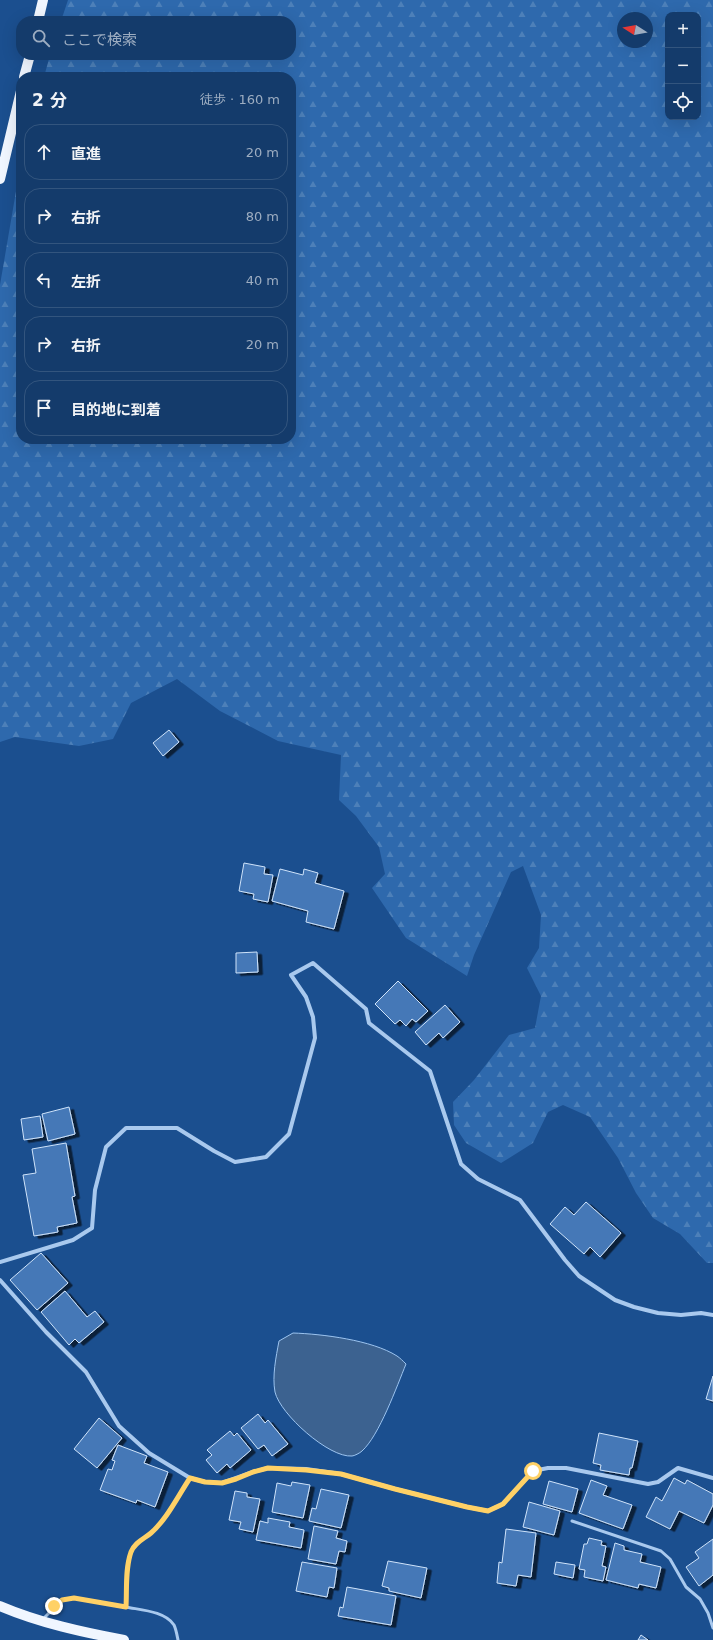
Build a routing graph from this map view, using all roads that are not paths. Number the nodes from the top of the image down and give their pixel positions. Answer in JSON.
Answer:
{"nodes":[{"id":1,"x":43,"y":0,"type":"edge"},
{"id":2,"x":39,"y":16,"type":"edge"},
{"id":3,"x":29,"y":60,"type":"edge"},
{"id":4,"x":25,"y":72,"type":"edge"},
{"id":5,"x":16,"y":113,"type":"edge"},
{"id":6,"x":0,"y":180,"type":"edge"},
{"id":7,"x":0,"y":1262,"type":"edge"},
{"id":8,"x":0,"y":1280,"type":"edge"},
{"id":9,"x":713,"y":1315,"type":"edge"},
{"id":10,"x":190,"y":1478,"type":"junction"},
{"id":11,"x":713,"y":1478,"type":"edge"},
{"id":12,"x":572,"y":1521,"type":"dead end"},
{"id":13,"x":0,"y":1606,"type":"edge"},
{"id":14,"x":126,"y":1607,"type":"junction"},
{"id":15,"x":41,"y":1621,"type":"junction"},
{"id":16,"x":713,"y":1628,"type":"edge"},
{"id":17,"x":124,"y":1640,"type":"edge"},
{"id":18,"x":178,"y":1640,"type":"edge"}],
"edges":[{"from":1,"to":2,"type":"main road"},
{"from":3,"to":4,"type":"main road"},
{"from":5,"to":6,"type":"main road"},
{"from":7,"to":9,"type":"street"},
{"from":8,"to":10,"type":"street"},
{"from":10,"to":11,"type":"street"},
{"from":10,"to":14,"type":"lane"},
{"from":12,"to":16,"type":"lane"},
{"from":13,"to":15,"type":"main road"},
{"from":14,"to":15,"type":"lane"},
{"from":14,"to":18,"type":"lane"},
{"from":15,"to":17,"type":"main road"}]}
